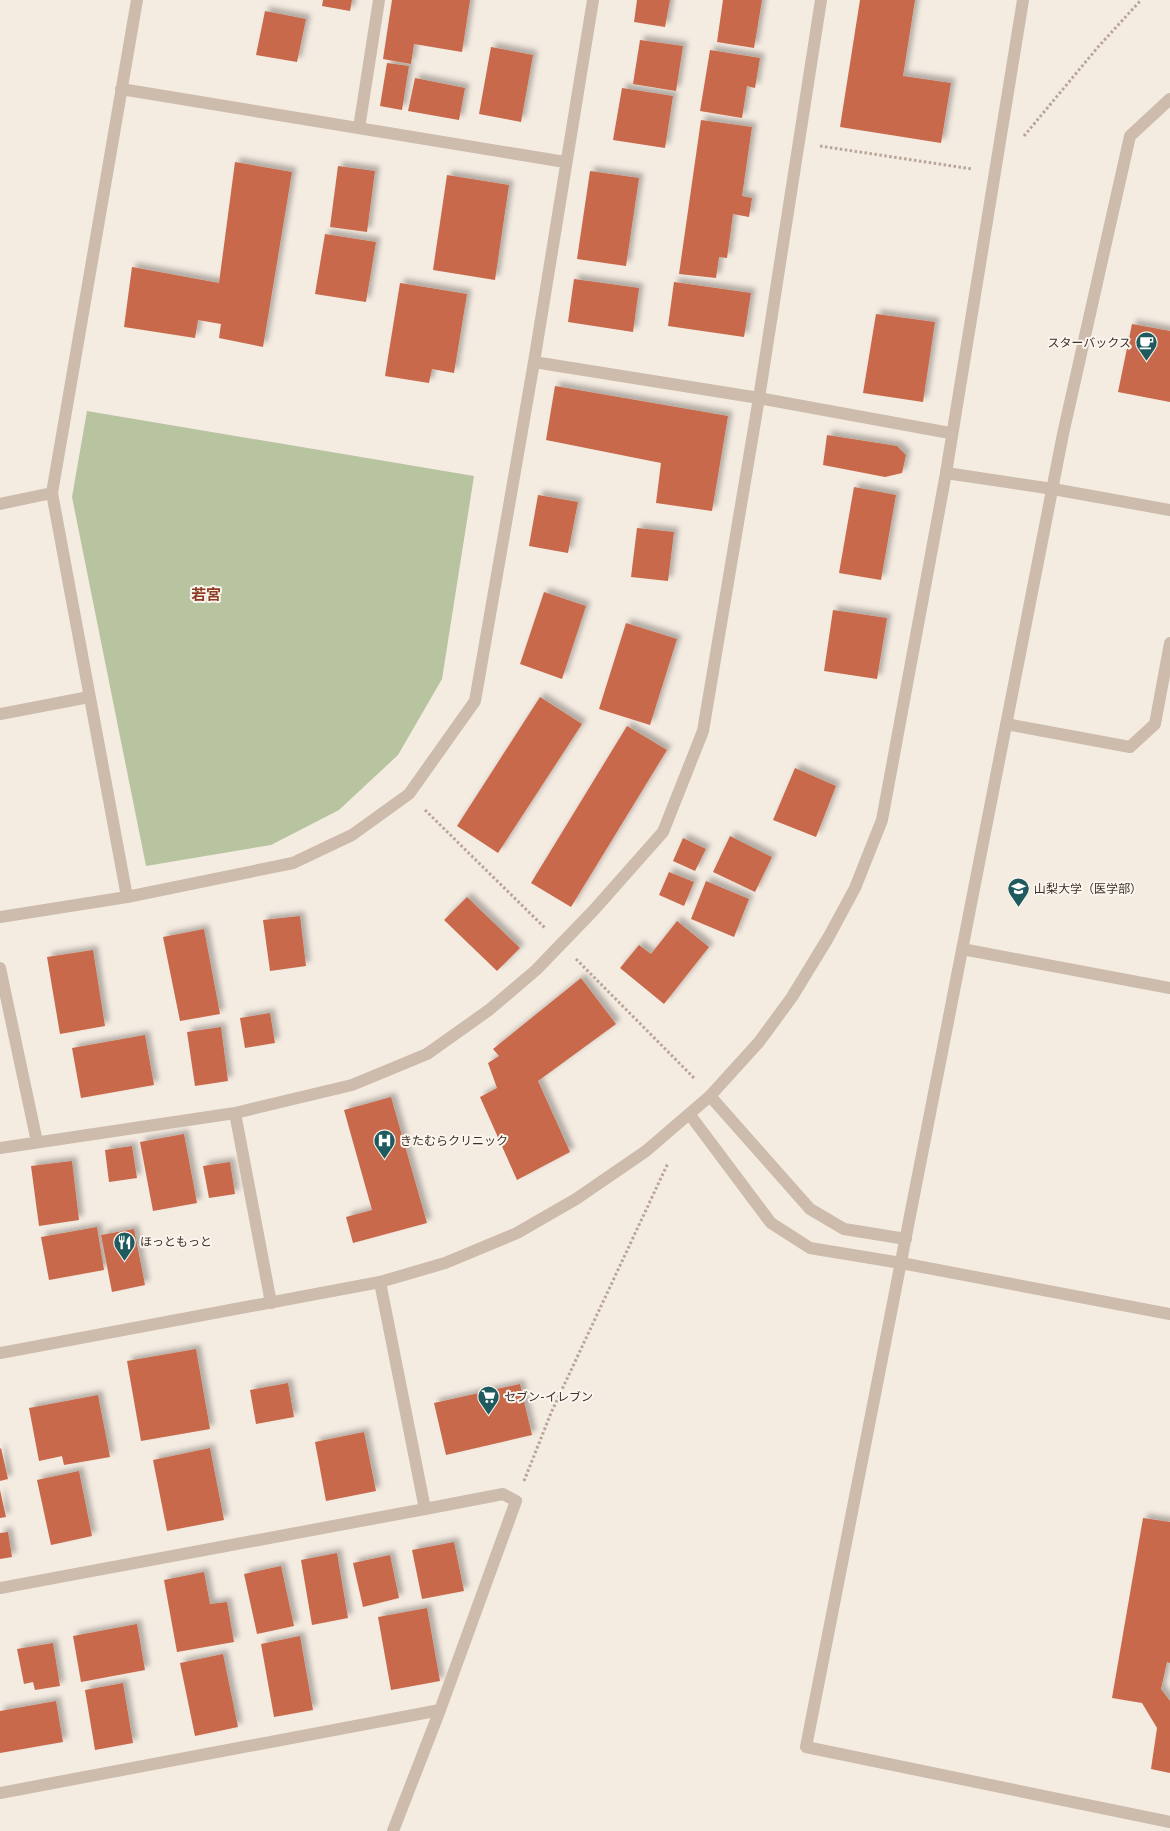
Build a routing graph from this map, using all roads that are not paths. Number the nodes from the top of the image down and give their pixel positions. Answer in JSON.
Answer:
{"nodes":[{"id":1,"x":136,"y":0,"type":"edge"},
{"id":2,"x":378,"y":0,"type":"edge"},
{"id":3,"x":593,"y":0,"type":"edge"},
{"id":4,"x":821,"y":0,"type":"edge"},
{"id":5,"x":1023,"y":0,"type":"edge"},
{"id":6,"x":121,"y":89,"type":"junction"},
{"id":7,"x":1170,"y":99,"type":"edge"},
{"id":8,"x":359,"y":128,"type":"junction"},
{"id":9,"x":566,"y":162,"type":"junction"},
{"id":10,"x":534,"y":362,"type":"junction"},
{"id":11,"x":759,"y":398,"type":"junction"},
{"id":12,"x":950,"y":434,"type":"junction"},
{"id":13,"x":946,"y":473,"type":"junction"},
{"id":14,"x":1053,"y":488,"type":"junction"},
{"id":15,"x":52,"y":493,"type":"junction"},
{"id":16,"x":0,"y":504,"type":"edge"},
{"id":17,"x":1170,"y":510,"type":"edge"},
{"id":18,"x":1170,"y":643,"type":"edge"},
{"id":19,"x":89,"y":697,"type":"junction"},
{"id":20,"x":0,"y":714,"type":"edge"},
{"id":21,"x":1006,"y":724,"type":"junction"},
{"id":22,"x":126,"y":897,"type":"junction"},
{"id":23,"x":0,"y":917,"type":"edge"},
{"id":24,"x":962,"y":949,"type":"junction"},
{"id":25,"x":0,"y":968,"type":"edge"},
{"id":26,"x":1170,"y":988,"type":"edge"},
{"id":27,"x":710,"y":1096,"type":"junction"},
{"id":28,"x":235,"y":1113,"type":"junction"},
{"id":29,"x":690,"y":1115,"type":"junction"},
{"id":30,"x":37,"y":1142,"type":"junction"},
{"id":31,"x":0,"y":1148,"type":"edge"},
{"id":32,"x":906,"y":1239,"type":"junction"},
{"id":33,"x":901,"y":1263,"type":"junction"},
{"id":34,"x":380,"y":1282,"type":"junction"},
{"id":35,"x":271,"y":1302,"type":"junction"},
{"id":36,"x":1170,"y":1314,"type":"edge"},
{"id":37,"x":0,"y":1353,"type":"edge"},
{"id":38,"x":425,"y":1509,"type":"junction"},
{"id":39,"x":0,"y":1588,"type":"edge"},
{"id":40,"x":440,"y":1710,"type":"junction"},
{"id":41,"x":0,"y":1793,"type":"edge"},
{"id":42,"x":1170,"y":1822,"type":"edge"},
{"id":43,"x":393,"y":1831,"type":"edge"}],
"edges":[{"from":1,"to":6,"type":"street"},
{"from":2,"to":8,"type":"street"},
{"from":3,"to":9,"type":"street"},
{"from":4,"to":11,"type":"street"},
{"from":5,"to":12,"type":"street"},
{"from":6,"to":8,"type":"street"},
{"from":6,"to":15,"type":"street"},
{"from":7,"to":14,"type":"street"},
{"from":8,"to":9,"type":"street"},
{"from":9,"to":10,"type":"street"},
{"from":10,"to":11,"type":"street"},
{"from":10,"to":22,"type":"street"},
{"from":11,"to":12,"type":"street"},
{"from":11,"to":28,"type":"street"},
{"from":12,"to":13,"type":"street"},
{"from":13,"to":14,"type":"street"},
{"from":13,"to":27,"type":"street"},
{"from":14,"to":17,"type":"street"},
{"from":14,"to":21,"type":"street"},
{"from":15,"to":16,"type":"street"},
{"from":15,"to":19,"type":"street"},
{"from":18,"to":21,"type":"street"},
{"from":19,"to":20,"type":"street"},
{"from":19,"to":22,"type":"street"},
{"from":21,"to":24,"type":"street"},
{"from":22,"to":23,"type":"street"},
{"from":24,"to":26,"type":"street"},
{"from":24,"to":32,"type":"street"},
{"from":25,"to":30,"type":"street"},
{"from":27,"to":29,"type":"street"},
{"from":27,"to":32,"type":"street"},
{"from":28,"to":30,"type":"street"},
{"from":28,"to":35,"type":"street"},
{"from":29,"to":33,"type":"street"},
{"from":29,"to":34,"type":"street"},
{"from":30,"to":31,"type":"street"},
{"from":32,"to":33,"type":"street"},
{"from":33,"to":36,"type":"street"},
{"from":33,"to":42,"type":"street"},
{"from":34,"to":35,"type":"street"},
{"from":34,"to":38,"type":"street"},
{"from":35,"to":37,"type":"street"},
{"from":38,"to":39,"type":"street"},
{"from":38,"to":40,"type":"street"},
{"from":40,"to":41,"type":"street"},
{"from":40,"to":43,"type":"street"}]}
